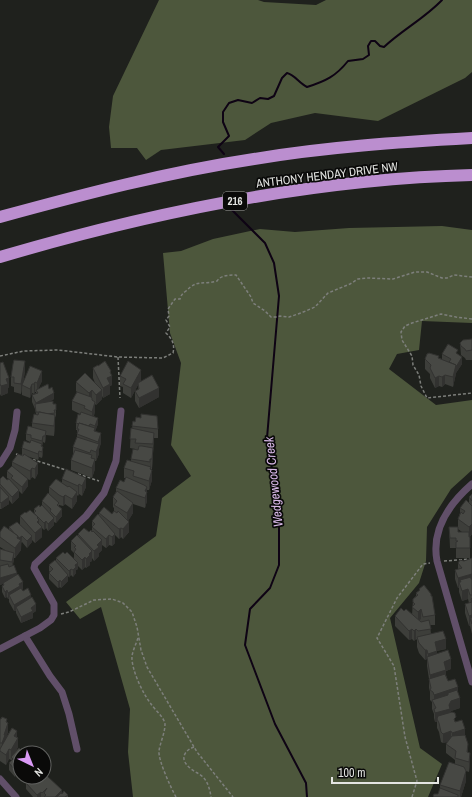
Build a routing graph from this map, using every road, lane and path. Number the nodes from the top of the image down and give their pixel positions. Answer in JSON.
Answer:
{"nodes":[{"id":1,"x":472,"y":138,"type":"edge"},
{"id":2,"x":472,"y":175,"type":"edge"},
{"id":3,"x":0,"y":217,"type":"edge"},
{"id":4,"x":0,"y":258,"type":"edge"},
{"id":5,"x":472,"y":277,"type":"edge"},
{"id":6,"x":472,"y":319,"type":"edge"},
{"id":7,"x":0,"y":356,"type":"edge"},
{"id":8,"x":118,"y":357,"type":"junction"},
{"id":9,"x":472,"y":393,"type":"edge"},
{"id":10,"x":120,"y":398,"type":"dead end"},
{"id":11,"x":121,"y":411,"type":"dead end"},
{"id":12,"x":17,"y":412,"type":"dead end"},
{"id":13,"x":16,"y":454,"type":"edge"},
{"id":14,"x":0,"y":464,"type":"edge"},
{"id":15,"x":68,"y":471,"type":"edge"},
{"id":16,"x":76,"y":474,"type":"edge"},
{"id":17,"x":99,"y":481,"type":"dead end"},
{"id":18,"x":472,"y":484,"type":"edge"},
{"id":19,"x":472,"y":559,"type":"edge"},
{"id":20,"x":437,"y":561,"type":"junction"},
{"id":21,"x":54,"y":615,"type":"junction"},
{"id":22,"x":25,"y":636,"type":"junction"},
{"id":23,"x":139,"y":637,"type":"junction"},
{"id":24,"x":0,"y":649,"type":"edge"},
{"id":25,"x":472,"y":682,"type":"edge"},
{"id":26,"x":194,"y":747,"type":"junction"},
{"id":27,"x":77,"y":750,"type":"dead end"},
{"id":28,"x":0,"y":779,"type":"edge"},
{"id":29,"x":16,"y":797,"type":"edge"},
{"id":30,"x":176,"y":797,"type":"edge"},
{"id":31,"x":211,"y":797,"type":"edge"},
{"id":32,"x":234,"y":797,"type":"edge"},
{"id":33,"x":412,"y":797,"type":"edge"}],
"edges":[{"from":1,"to":3,"type":"highway","name":"ANTHONY HENDAY DRIVE NW"},
{"from":2,"to":4,"type":"highway","name":"ANTHONY HENDAY DRIVE NW","number":"216"},
{"from":5,"to":8,"type":"path"},
{"from":6,"to":9,"type":"path"},
{"from":7,"to":8,"type":"path"},
{"from":8,"to":10,"type":"path"},
{"from":11,"to":21,"type":"street"},
{"from":12,"to":14,"type":"street"},
{"from":13,"to":15,"type":"path"},
{"from":16,"to":17,"type":"path"},
{"from":18,"to":20,"type":"street"},
{"from":19,"to":20,"type":"path"},
{"from":20,"to":25,"type":"street"},
{"from":20,"to":33,"type":"path"},
{"from":21,"to":22,"type":"street"},
{"from":21,"to":23,"type":"path"},
{"from":22,"to":24,"type":"street"},
{"from":22,"to":27,"type":"street"},
{"from":23,"to":26,"type":"path"},
{"from":23,"to":30,"type":"path"},
{"from":26,"to":31,"type":"path"},
{"from":26,"to":32,"type":"path"},
{"from":28,"to":29,"type":"street"}]}
